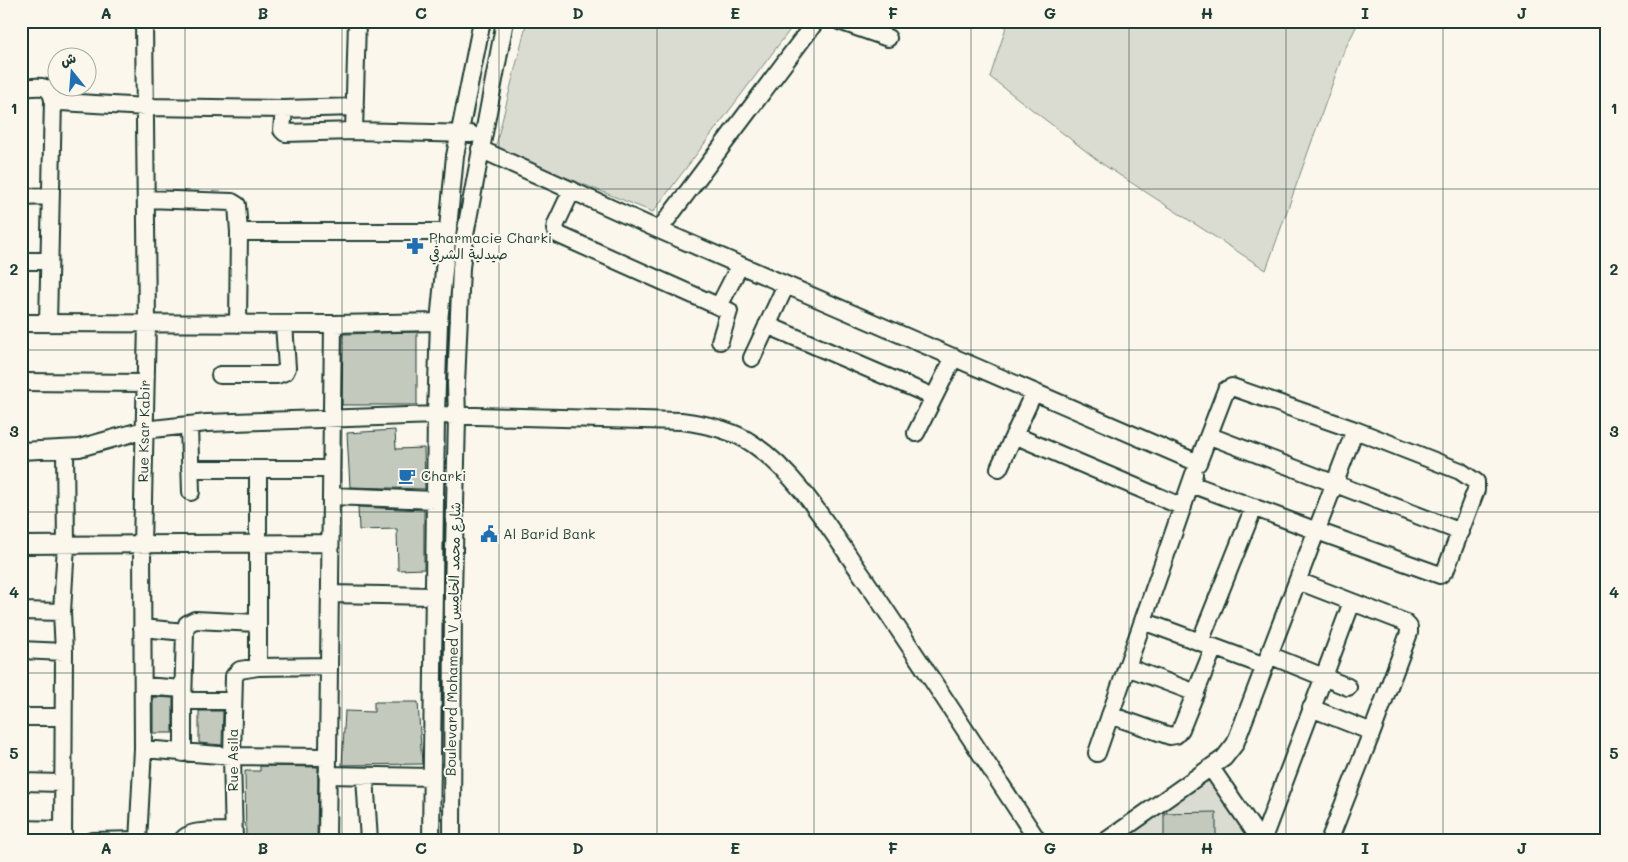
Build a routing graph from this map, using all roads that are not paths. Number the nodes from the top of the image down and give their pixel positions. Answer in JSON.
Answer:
{"nodes":[{"id":1,"x":144,"y":21,"type":"edge"},
{"id":2,"x":357,"y":21,"type":"edge"},
{"id":3,"x":482,"y":21,"type":"edge"},
{"id":4,"x":505,"y":21,"type":"edge"},
{"id":5,"x":816,"y":21,"type":"edge"},
{"id":6,"x":839,"y":21,"type":"edge"},
{"id":7,"x":867,"y":26,"type":"edge"},
{"id":8,"x":888,"y":38,"type":"dead end"},
{"id":9,"x":21,"y":88,"type":"edge"},
{"id":10,"x":53,"y":100,"type":"junction"},
{"id":11,"x":146,"y":107,"type":"junction"},
{"id":12,"x":355,"y":107,"type":"junction"},
{"id":13,"x":284,"y":109,"type":"junction"},
{"id":14,"x":354,"y":131,"type":"junction"},
{"id":15,"x":460,"y":133,"type":"junction"},
{"id":16,"x":482,"y":142,"type":"junction"},
{"id":17,"x":572,"y":190,"type":"junction"},
{"id":18,"x":50,"y":196,"type":"junction"},
{"id":19,"x":21,"y":197,"type":"edge"},
{"id":20,"x":146,"y":199,"type":"junction"},
{"id":21,"x":659,"y":230,"type":"junction"},
{"id":22,"x":239,"y":232,"type":"junction"},
{"id":23,"x":447,"y":232,"type":"junction"},
{"id":24,"x":21,"y":261,"type":"edge"},
{"id":25,"x":48,"y":261,"type":"junction"},
{"id":26,"x":740,"y":265,"type":"junction"},
{"id":27,"x":786,"y":284,"type":"junction"},
{"id":28,"x":719,"y":306,"type":"junction"},
{"id":29,"x":439,"y":322,"type":"junction"},
{"id":30,"x":21,"y":323,"type":"edge"},
{"id":31,"x":48,"y":323,"type":"junction"},
{"id":32,"x":147,"y":323,"type":"junction"},
{"id":33,"x":238,"y":324,"type":"junction"},
{"id":34,"x":284,"y":324,"type":"junction"},
{"id":35,"x":333,"y":324,"type":"junction"},
{"id":36,"x":767,"y":325,"type":"junction"},
{"id":37,"x":720,"y":341,"type":"dead end"},
{"id":38,"x":954,"y":357,"type":"junction"},
{"id":39,"x":752,"y":358,"type":"dead end"},
{"id":40,"x":220,"y":375,"type":"dead end"},
{"id":41,"x":21,"y":382,"type":"edge"},
{"id":42,"x":145,"y":383,"type":"junction"},
{"id":43,"x":1034,"y":392,"type":"junction"},
{"id":44,"x":934,"y":397,"type":"junction"},
{"id":45,"x":436,"y":415,"type":"junction"},
{"id":46,"x":457,"y":416,"type":"junction"},
{"id":47,"x":332,"y":420,"type":"junction"},
{"id":48,"x":190,"y":425,"type":"junction"},
{"id":49,"x":144,"y":430,"type":"junction"},
{"id":50,"x":1355,"y":430,"type":"junction"},
{"id":51,"x":916,"y":433,"type":"dead end"},
{"id":52,"x":1014,"y":435,"type":"junction"},
{"id":53,"x":1210,"y":436,"type":"junction"},
{"id":54,"x":65,"y":450,"type":"junction"},
{"id":55,"x":21,"y":451,"type":"edge"},
{"id":56,"x":1198,"y":463,"type":"junction"},
{"id":57,"x":999,"y":468,"type":"dead end"},
{"id":58,"x":190,"y":469,"type":"junction"},
{"id":59,"x":258,"y":469,"type":"junction"},
{"id":60,"x":331,"y":469,"type":"junction"},
{"id":61,"x":1191,"y":484,"type":"junction"},
{"id":62,"x":1335,"y":484,"type":"junction"},
{"id":63,"x":191,"y":492,"type":"dead end"},
{"id":64,"x":331,"y":496,"type":"junction"},
{"id":65,"x":435,"y":500,"type":"junction"},
{"id":66,"x":1183,"y":507,"type":"junction"},
{"id":67,"x":1254,"y":508,"type":"junction"},
{"id":68,"x":1317,"y":531,"type":"junction"},
{"id":69,"x":1461,"y":532,"type":"junction"},
{"id":70,"x":257,"y":543,"type":"junction"},
{"id":71,"x":330,"y":543,"type":"junction"},
{"id":72,"x":21,"y":545,"type":"edge"},
{"id":73,"x":66,"y":545,"type":"junction"},
{"id":74,"x":142,"y":545,"type":"junction"},
{"id":75,"x":1298,"y":581,"type":"junction"},
{"id":76,"x":330,"y":594,"type":"junction"},
{"id":77,"x":433,"y":596,"type":"junction"},
{"id":78,"x":1352,"y":602,"type":"junction"},
{"id":79,"x":21,"y":611,"type":"edge"},
{"id":80,"x":62,"y":612,"type":"junction"},
{"id":81,"x":1143,"y":621,"type":"junction"},
{"id":82,"x":257,"y":623,"type":"junction"},
{"id":83,"x":142,"y":628,"type":"junction"},
{"id":84,"x":185,"y":632,"type":"junction"},
{"id":85,"x":1207,"y":645,"type":"junction"},
{"id":86,"x":21,"y":650,"type":"edge"},
{"id":87,"x":64,"y":652,"type":"junction"},
{"id":88,"x":1267,"y":661,"type":"junction"},
{"id":89,"x":329,"y":666,"type":"junction"},
{"id":90,"x":258,"y":667,"type":"junction"},
{"id":91,"x":1127,"y":667,"type":"junction"},
{"id":92,"x":1323,"y":677,"type":"junction"},
{"id":93,"x":143,"y":686,"type":"junction"},
{"id":94,"x":1348,"y":687,"type":"dead end"},
{"id":95,"x":1196,"y":693,"type":"junction"},
{"id":96,"x":183,"y":695,"type":"junction"},
{"id":97,"x":233,"y":701,"type":"junction"},
{"id":98,"x":1311,"y":708,"type":"junction"},
{"id":99,"x":1110,"y":715,"type":"junction"},
{"id":100,"x":21,"y":717,"type":"edge"},
{"id":101,"x":63,"y":717,"type":"junction"},
{"id":102,"x":1372,"y":732,"type":"junction"},
{"id":103,"x":143,"y":749,"type":"junction"},
{"id":104,"x":183,"y":753,"type":"junction"},
{"id":105,"x":1096,"y":753,"type":"dead end"},
{"id":106,"x":232,"y":756,"type":"junction"},
{"id":107,"x":328,"y":757,"type":"junction"},
{"id":108,"x":1211,"y":768,"type":"junction"},
{"id":109,"x":328,"y":775,"type":"junction"},
{"id":110,"x":364,"y":776,"type":"junction"},
{"id":111,"x":432,"y":777,"type":"junction"},
{"id":112,"x":21,"y":782,"type":"edge"},
{"id":113,"x":62,"y":783,"type":"junction"},
{"id":114,"x":21,"y":829,"type":"edge"},
{"id":115,"x":63,"y":835,"type":"edge"},
{"id":116,"x":233,"y":836,"type":"edge"},
{"id":117,"x":138,"y":840,"type":"edge"},
{"id":118,"x":1110,"y":840,"type":"edge"},
{"id":119,"x":92,"y":841,"type":"edge"},
{"id":120,"x":182,"y":841,"type":"edge"},
{"id":121,"x":327,"y":841,"type":"edge"},
{"id":122,"x":369,"y":841,"type":"edge"},
{"id":123,"x":431,"y":841,"type":"edge"},
{"id":124,"x":452,"y":841,"type":"edge"},
{"id":125,"x":1038,"y":841,"type":"edge"},
{"id":126,"x":1261,"y":841,"type":"edge"},
{"id":127,"x":1328,"y":841,"type":"edge"}],
"edges":[{"from":1,"to":11,"type":"street","name":"Rue Ksar Kabir"},
{"from":2,"to":12,"type":"street"},
{"from":3,"to":15,"type":"street","name":"Boulevard Mohamed V شارع محمد الخامس"},
{"from":4,"to":16,"type":"street","name":"Boulevard Mohamed V شارع محمد الخامس"},
{"from":5,"to":21,"type":"street"},
{"from":6,"to":7,"type":"street"},
{"from":7,"to":8,"type":"street"},
{"from":9,"to":10,"type":"street"},
{"from":10,"to":11,"type":"street"},
{"from":10,"to":18,"type":"street"},
{"from":11,"to":13,"type":"street"},
{"from":11,"to":20,"type":"street","name":"Rue Ksar Kabir"},
{"from":12,"to":13,"type":"street"},
{"from":12,"to":14,"type":"street"},
{"from":13,"to":14,"type":"street"},
{"from":14,"to":15,"type":"street"},
{"from":15,"to":16,"type":"street"},
{"from":15,"to":23,"type":"street","name":"Boulevard Mohamed V شارع محمد الخامس"},
{"from":16,"to":17,"type":"street"},
{"from":16,"to":46,"type":"street","name":"Boulevard Mohamed V شارع محمد الخامس"},
{"from":17,"to":21,"type":"street"},
{"from":17,"to":28,"type":"street"},
{"from":18,"to":19,"type":"street"},
{"from":18,"to":25,"type":"street"},
{"from":20,"to":22,"type":"street"},
{"from":20,"to":32,"type":"street","name":"Rue Ksar Kabir"},
{"from":21,"to":26,"type":"street"},
{"from":22,"to":23,"type":"street"},
{"from":22,"to":33,"type":"street"},
{"from":23,"to":29,"type":"street","name":"Boulevard Mohamed V شارع محمد الخامس"},
{"from":24,"to":25,"type":"street"},
{"from":25,"to":31,"type":"street"},
{"from":26,"to":27,"type":"street"},
{"from":26,"to":28,"type":"street"},
{"from":27,"to":36,"type":"street"},
{"from":27,"to":38,"type":"street"},
{"from":28,"to":37,"type":"street"},
{"from":29,"to":35,"type":"street"},
{"from":29,"to":45,"type":"street","name":"Boulevard Mohamed V شارع محمد الخامس"},
{"from":30,"to":31,"type":"street"},
{"from":31,"to":32,"type":"street"},
{"from":32,"to":33,"type":"street"},
{"from":32,"to":42,"type":"street","name":"Rue Ksar Kabir"},
{"from":33,"to":34,"type":"street"},
{"from":34,"to":35,"type":"street"},
{"from":34,"to":40,"type":"street"},
{"from":35,"to":47,"type":"street"},
{"from":36,"to":39,"type":"street"},
{"from":36,"to":44,"type":"street"},
{"from":38,"to":43,"type":"street"},
{"from":38,"to":44,"type":"street"},
{"from":41,"to":42,"type":"street"},
{"from":42,"to":49,"type":"street","name":"Rue Ksar Kabir"},
{"from":43,"to":52,"type":"street"},
{"from":43,"to":56,"type":"street"},
{"from":44,"to":51,"type":"street"},
{"from":45,"to":46,"type":"street"},
{"from":45,"to":47,"type":"street"},
{"from":45,"to":65,"type":"street","name":"Boulevard Mohamed V شارع محمد الخامس"},
{"from":46,"to":124,"type":"street","name":"Boulevard Mohamed V شارع محمد الخامس"},
{"from":46,"to":125,"type":"street"},
{"from":47,"to":48,"type":"street"},
{"from":47,"to":60,"type":"street"},
{"from":48,"to":49,"type":"street"},
{"from":48,"to":58,"type":"street"},
{"from":49,"to":54,"type":"street"},
{"from":49,"to":74,"type":"street","name":"Rue Ksar Kabir"},
{"from":50,"to":53,"type":"street"},
{"from":50,"to":62,"type":"street"},
{"from":50,"to":69,"type":"street"},
{"from":52,"to":57,"type":"street"},
{"from":52,"to":66,"type":"street"},
{"from":53,"to":56,"type":"street"},
{"from":53,"to":62,"type":"street"},
{"from":54,"to":55,"type":"street"},
{"from":54,"to":73,"type":"street"},
{"from":56,"to":61,"type":"street"},
{"from":58,"to":59,"type":"street"},
{"from":58,"to":63,"type":"street"},
{"from":59,"to":60,"type":"street"},
{"from":59,"to":70,"type":"street"},
{"from":60,"to":64,"type":"street"},
{"from":61,"to":66,"type":"street"},
{"from":61,"to":67,"type":"street"},
{"from":62,"to":68,"type":"street"},
{"from":62,"to":69,"type":"street"},
{"from":64,"to":65,"type":"street"},
{"from":64,"to":71,"type":"street"},
{"from":65,"to":77,"type":"street","name":"Boulevard Mohamed V شارع محمد الخامس"},
{"from":66,"to":81,"type":"street"},
{"from":67,"to":68,"type":"street"},
{"from":67,"to":85,"type":"street"},
{"from":68,"to":69,"type":"street"},
{"from":68,"to":75,"type":"street"},
{"from":70,"to":71,"type":"street"},
{"from":70,"to":74,"type":"street"},
{"from":70,"to":82,"type":"street"},
{"from":71,"to":76,"type":"street"},
{"from":72,"to":73,"type":"street"},
{"from":73,"to":74,"type":"street"},
{"from":73,"to":80,"type":"street"},
{"from":74,"to":83,"type":"street","name":"Rue Ksar Kabir"},
{"from":75,"to":78,"type":"street"},
{"from":75,"to":88,"type":"street"},
{"from":76,"to":77,"type":"street"},
{"from":76,"to":89,"type":"street"},
{"from":77,"to":111,"type":"street","name":"Boulevard Mohamed V شارع محمد الخامس"},
{"from":78,"to":92,"type":"street"},
{"from":78,"to":102,"type":"street"},
{"from":79,"to":80,"type":"street"},
{"from":80,"to":87,"type":"street"},
{"from":81,"to":85,"type":"street"},
{"from":81,"to":91,"type":"street"},
{"from":82,"to":84,"type":"street"},
{"from":82,"to":90,"type":"street"},
{"from":83,"to":84,"type":"street"},
{"from":83,"to":93,"type":"street","name":"Rue Ksar Kabir"},
{"from":84,"to":96,"type":"street"},
{"from":85,"to":88,"type":"street"},
{"from":85,"to":95,"type":"street"},
{"from":86,"to":87,"type":"street"},
{"from":87,"to":101,"type":"street"},
{"from":88,"to":92,"type":"street"},
{"from":88,"to":108,"type":"street"},
{"from":89,"to":90,"type":"street"},
{"from":89,"to":107,"type":"street"},
{"from":90,"to":97,"type":"street","name":"Rue Asila"},
{"from":91,"to":95,"type":"street"},
{"from":91,"to":99,"type":"street"},
{"from":92,"to":94,"type":"street"},
{"from":92,"to":98,"type":"street"},
{"from":93,"to":96,"type":"street"},
{"from":93,"to":103,"type":"street","name":"Rue Ksar Kabir"},
{"from":95,"to":99,"type":"street"},
{"from":96,"to":97,"type":"street"},
{"from":96,"to":104,"type":"street"},
{"from":97,"to":106,"type":"street","name":"Rue Asila"},
{"from":98,"to":102,"type":"street"},
{"from":98,"to":126,"type":"street"},
{"from":99,"to":105,"type":"street"},
{"from":100,"to":101,"type":"street"},
{"from":101,"to":113,"type":"street"},
{"from":102,"to":127,"type":"street"},
{"from":103,"to":104,"type":"street"},
{"from":103,"to":117,"type":"street","name":"Rue Ksar Kabir"},
{"from":104,"to":106,"type":"street"},
{"from":106,"to":107,"type":"street"},
{"from":106,"to":116,"type":"street","name":"Rue Asila"},
{"from":107,"to":109,"type":"street"},
{"from":108,"to":118,"type":"street"},
{"from":108,"to":126,"type":"street"},
{"from":109,"to":110,"type":"street"},
{"from":109,"to":121,"type":"street"},
{"from":110,"to":111,"type":"street"},
{"from":110,"to":122,"type":"street"},
{"from":111,"to":123,"type":"street","name":"Boulevard Mohamed V شارع محمد الخامس"},
{"from":112,"to":113,"type":"street"},
{"from":113,"to":115,"type":"street"},
{"from":114,"to":115,"type":"street"},
{"from":116,"to":120,"type":"street"},
{"from":117,"to":119,"type":"street"}]}
